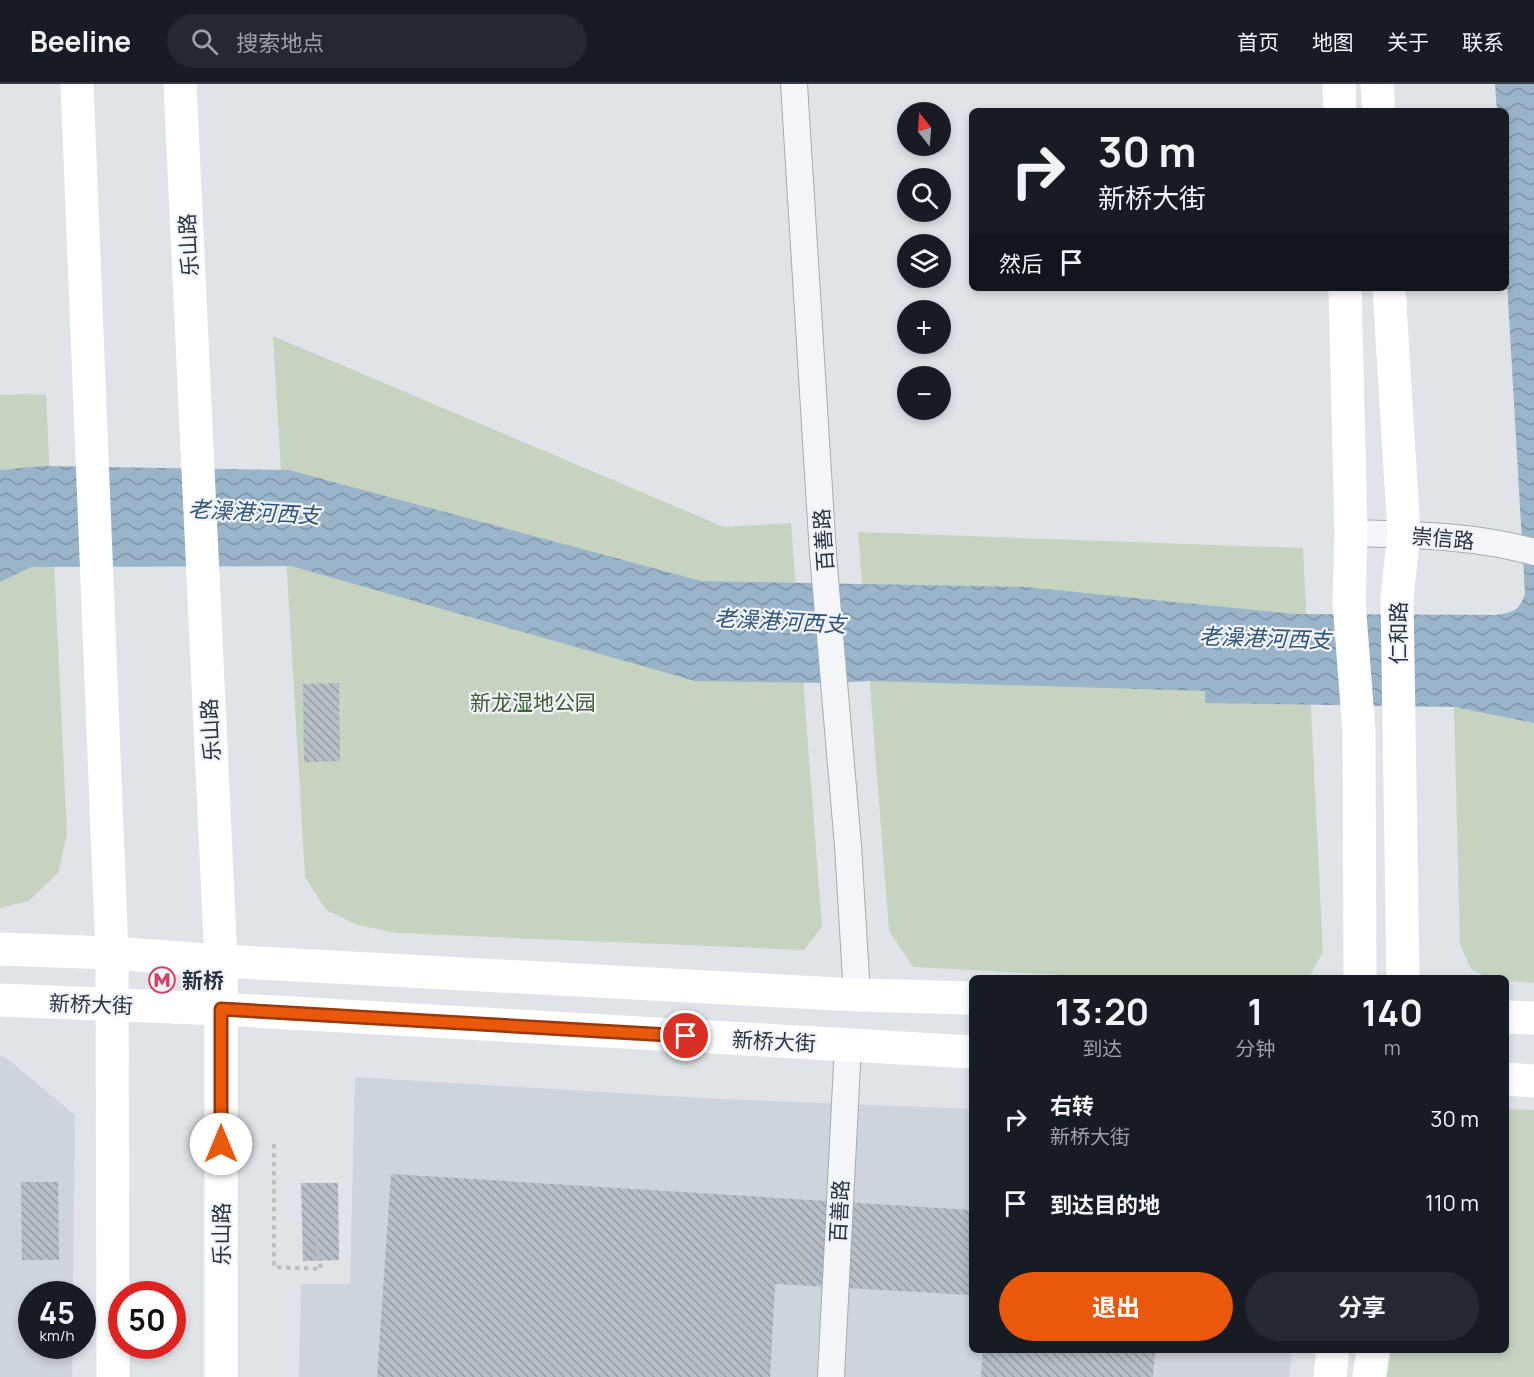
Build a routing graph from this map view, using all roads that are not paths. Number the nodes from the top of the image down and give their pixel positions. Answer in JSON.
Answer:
{"nodes":[{"id":1,"x":77,"y":84,"type":"edge"},
{"id":2,"x":180,"y":84,"type":"edge"},
{"id":3,"x":794,"y":84,"type":"edge"},
{"id":4,"x":1339,"y":84,"type":"edge"},
{"id":5,"x":1377,"y":84,"type":"edge"},
{"id":6,"x":1340,"y":108,"type":"edge"},
{"id":7,"x":1379,"y":108,"type":"edge"},
{"id":8,"x":1344,"y":291,"type":"edge"},
{"id":9,"x":1389,"y":291,"type":"edge"},
{"id":10,"x":1351,"y":533,"type":"junction"},
{"id":11,"x":1404,"y":534,"type":"junction"},
{"id":12,"x":1522,"y":549,"type":"edge"},
{"id":13,"x":0,"y":950,"type":"edge"},
{"id":14,"x":112,"y":953,"type":"junction"},
{"id":15,"x":220,"y":961,"type":"junction"},
{"id":16,"x":1360,"y":975,"type":"edge"},
{"id":17,"x":1403,"y":975,"type":"edge"},
{"id":18,"x":857,"y":995,"type":"junction"},
{"id":19,"x":969,"y":998,"type":"edge"},
{"id":20,"x":0,"y":1000,"type":"edge"},
{"id":21,"x":111,"y":1005,"type":"junction"},
{"id":22,"x":221,"y":1009,"type":"junction"},
{"id":23,"x":1509,"y":1017,"type":"edge"},
{"id":24,"x":1534,"y":1018,"type":"edge"},
{"id":25,"x":848,"y":1045,"type":"junction"},
{"id":26,"x":969,"y":1052,"type":"edge"},
{"id":27,"x":1509,"y":1079,"type":"edge"},
{"id":28,"x":1534,"y":1081,"type":"edge"},
{"id":29,"x":1333,"y":1353,"type":"edge"},
{"id":30,"x":1373,"y":1353,"type":"edge"},
{"id":31,"x":113,"y":1377,"type":"edge"},
{"id":32,"x":221,"y":1377,"type":"edge"},
{"id":33,"x":831,"y":1377,"type":"edge"},
{"id":34,"x":1330,"y":1377,"type":"edge"},
{"id":35,"x":1369,"y":1377,"type":"edge"}],
"edges":[{"from":1,"to":14,"type":"street"},
{"from":2,"to":15,"type":"street","name":"乐山路"},
{"from":3,"to":18,"type":"street","name":"百善路"},
{"from":4,"to":6,"type":"street"},
{"from":5,"to":7,"type":"street"},
{"from":8,"to":10,"type":"street","name":"仁和路"},
{"from":9,"to":11,"type":"street","name":"仁和路"},
{"from":10,"to":11,"type":"street","name":"崇信路"},
{"from":10,"to":16,"type":"street","name":"仁和路"},
{"from":11,"to":12,"type":"street","name":"崇信路"},
{"from":11,"to":17,"type":"street","name":"仁和路"},
{"from":13,"to":14,"type":"street"},
{"from":14,"to":15,"type":"street"},
{"from":14,"to":21,"type":"street"},
{"from":15,"to":18,"type":"street"},
{"from":15,"to":22,"type":"street","name":"乐山路"},
{"from":18,"to":19,"type":"street"},
{"from":20,"to":21,"type":"street","name":"新桥大街"},
{"from":21,"to":22,"type":"street","name":"新桥大街"},
{"from":21,"to":31,"type":"street"},
{"from":22,"to":25,"type":"street","name":"新桥大街"},
{"from":22,"to":32,"type":"street","name":"乐山路"},
{"from":23,"to":24,"type":"street"},
{"from":25,"to":26,"type":"street","name":"新桥大街"},
{"from":25,"to":33,"type":"street","name":"百善路"},
{"from":27,"to":28,"type":"street"},
{"from":29,"to":34,"type":"street"},
{"from":30,"to":35,"type":"street"}]}
